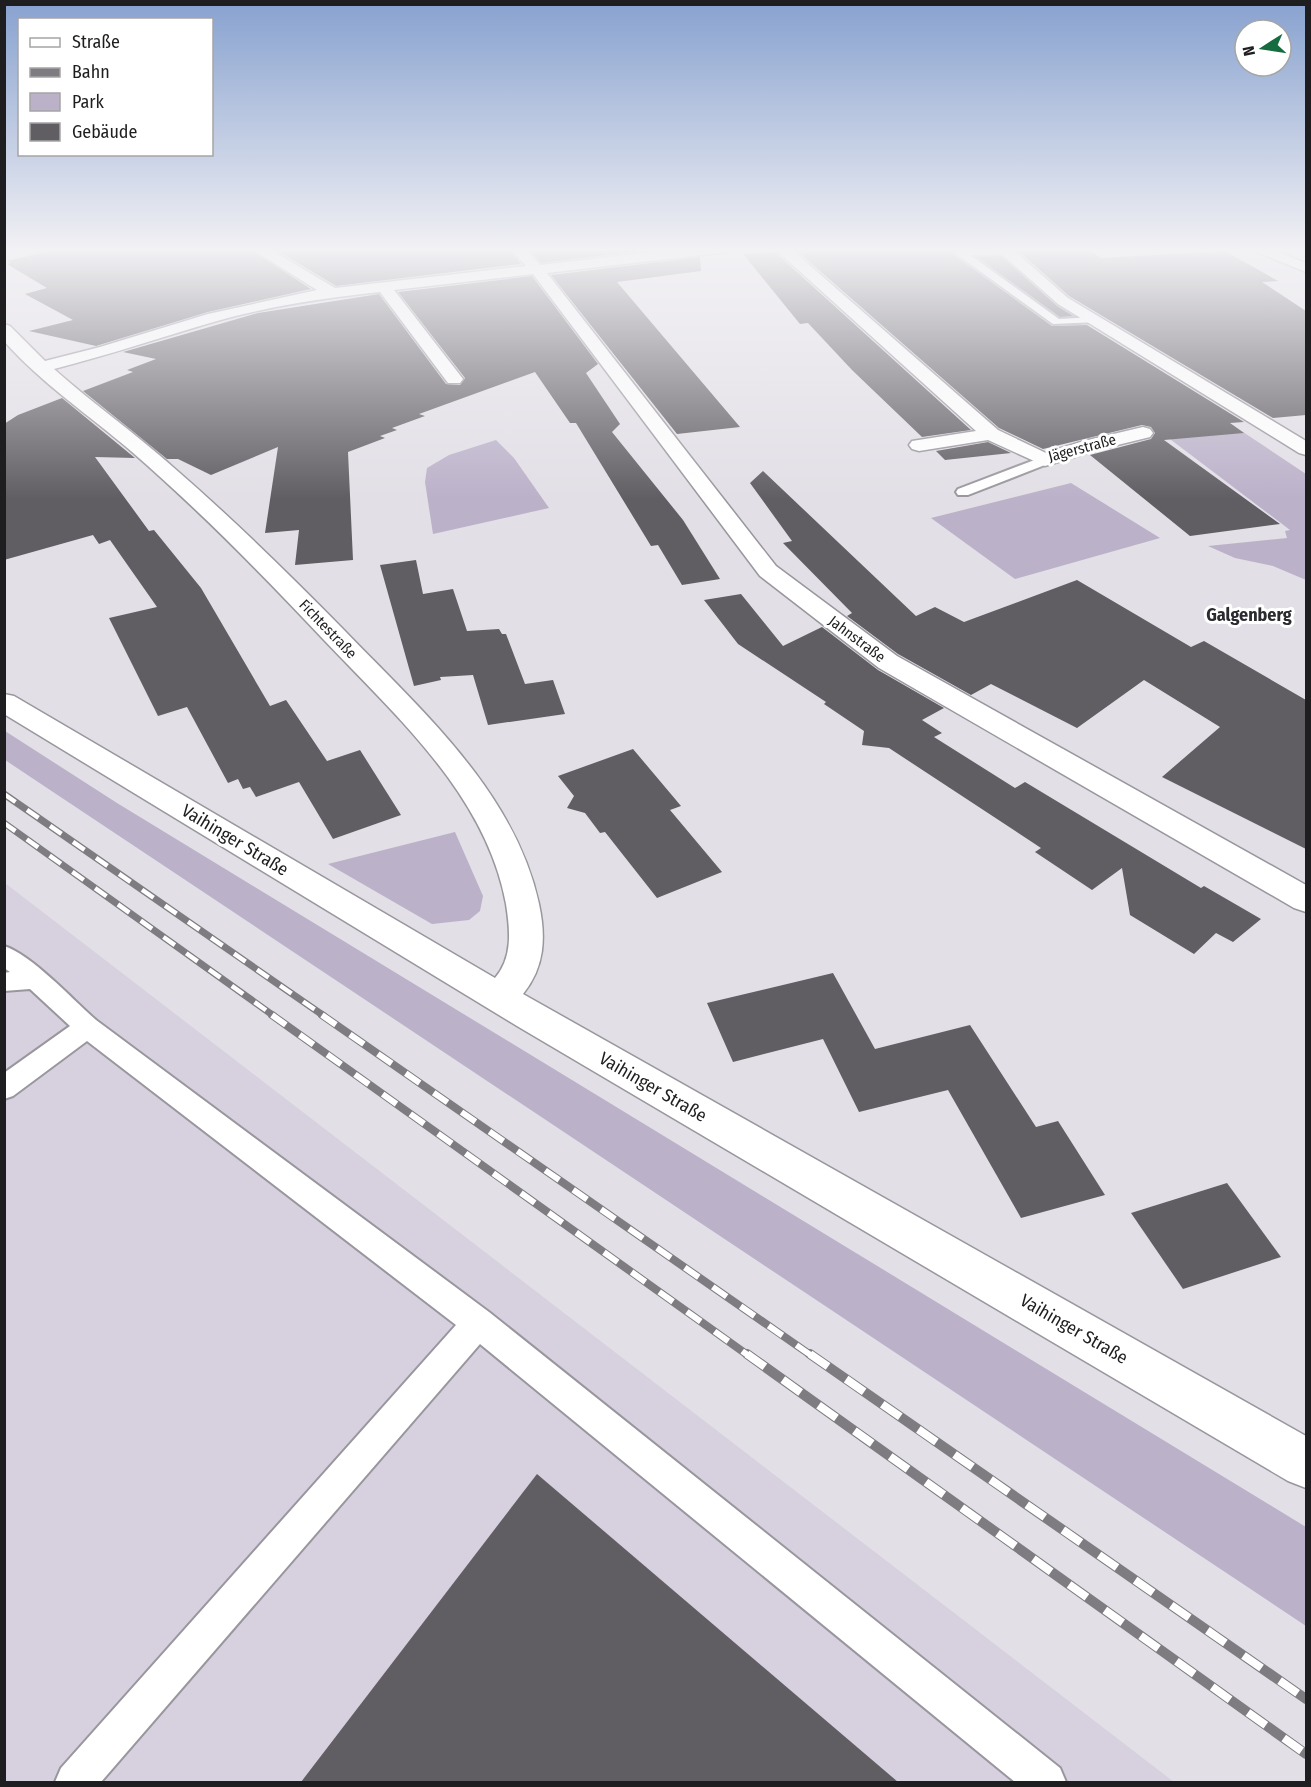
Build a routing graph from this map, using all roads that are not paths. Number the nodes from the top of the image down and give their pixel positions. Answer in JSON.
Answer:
{"nodes":[{"id":1,"x":6,"y":331,"type":"edge"},
{"id":2,"x":170,"y":331,"type":"edge"},
{"id":3,"x":418,"y":331,"type":"edge"},
{"id":4,"x":584,"y":331,"type":"edge"},
{"id":5,"x":875,"y":331,"type":"edge"},
{"id":6,"x":1113,"y":331,"type":"edge"},
{"id":7,"x":41,"y":367,"type":"junction"},
{"id":8,"x":454,"y":379,"type":"dead end"},
{"id":9,"x":991,"y":434,"type":"junction"},
{"id":10,"x":1143,"y":434,"type":"dead end"},
{"id":11,"x":919,"y":445,"type":"dead end"},
{"id":12,"x":1306,"y":448,"type":"edge"},
{"id":13,"x":1045,"y":460,"type":"junction"},
{"id":14,"x":963,"y":492,"type":"dead end"},
{"id":15,"x":4,"y":702,"type":"edge"},
{"id":16,"x":1306,"y":900,"type":"edge"},
{"id":17,"x":4,"y":955,"type":"edge"},
{"id":18,"x":20,"y":980,"type":"edge"},
{"id":19,"x":499,"y":997,"type":"junction"},
{"id":20,"x":87,"y":1027,"type":"junction"},
{"id":21,"x":4,"y":1088,"type":"edge"},
{"id":22,"x":478,"y":1323,"type":"junction"},
{"id":23,"x":1306,"y":1463,"type":"edge"},
{"id":24,"x":75,"y":1782,"type":"edge"},
{"id":25,"x":1046,"y":1782,"type":"edge"}],
"edges":[{"from":1,"to":7,"type":"street","name":"Fichtestraße"},
{"from":2,"to":7,"type":"street"},
{"from":3,"to":8,"type":"street"},
{"from":4,"to":16,"type":"street","name":"Jahnstraße"},
{"from":5,"to":9,"type":"street","name":"Jägerstraße"},
{"from":6,"to":12,"type":"street"},
{"from":7,"to":19,"type":"street","name":"Fichtestraße"},
{"from":9,"to":11,"type":"street"},
{"from":9,"to":13,"type":"street","name":"Jägerstraße"},
{"from":10,"to":13,"type":"street","name":"Jägerstraße"},
{"from":13,"to":14,"type":"lane"},
{"from":15,"to":19,"type":"street","name":"Vaihinger Straße"},
{"from":17,"to":18,"type":"lane"},
{"from":18,"to":20,"type":"lane"},
{"from":19,"to":23,"type":"street","name":"Vaihinger Straße"},
{"from":20,"to":21,"type":"lane"},
{"from":20,"to":22,"type":"lane"},
{"from":22,"to":24,"type":"lane"},
{"from":22,"to":25,"type":"lane"}]}
